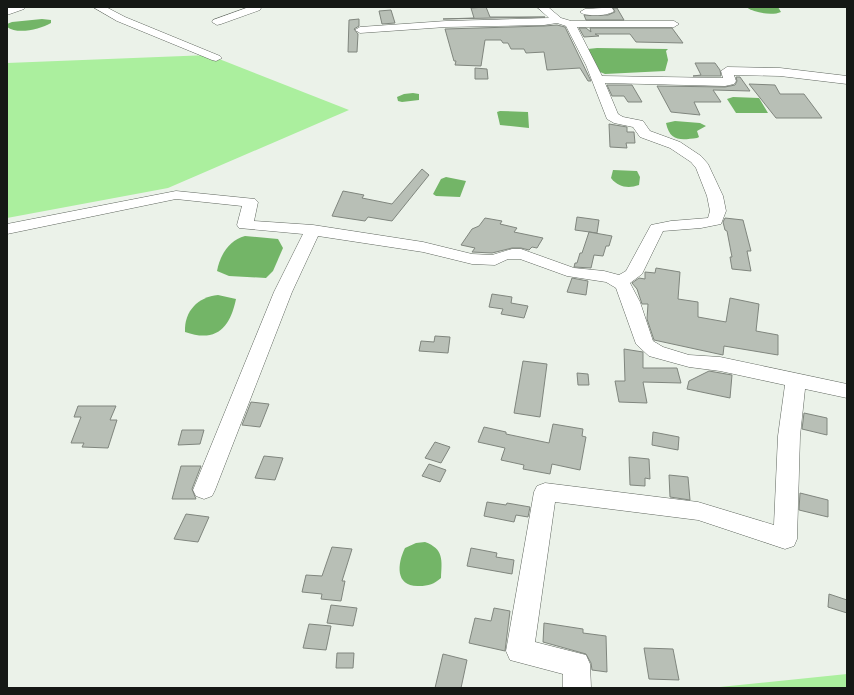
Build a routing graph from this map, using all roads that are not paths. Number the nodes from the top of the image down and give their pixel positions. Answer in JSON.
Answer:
{"nodes":[{"id":1,"x":20,"y":7,"type":"edge"},
{"id":2,"x":98,"y":7,"type":"edge"},
{"id":3,"x":256,"y":7,"type":"edge"},
{"id":4,"x":606,"y":7,"type":"edge"},
{"id":5,"x":7,"y":11,"type":"edge"},
{"id":6,"x":561,"y":15,"type":"edge"},
{"id":7,"x":217,"y":22,"type":"dead end"},
{"id":8,"x":674,"y":24,"type":"dead end"},
{"id":9,"x":360,"y":30,"type":"dead end"},
{"id":10,"x":216,"y":58,"type":"dead end"},
{"id":11,"x":598,"y":78,"type":"junction"},
{"id":12,"x":847,"y":80,"type":"edge"},
{"id":13,"x":7,"y":229,"type":"edge"},
{"id":14,"x":313,"y":230,"type":"junction"},
{"id":15,"x":619,"y":282,"type":"junction"},
{"id":16,"x":796,"y":380,"type":"junction"},
{"id":17,"x":847,"y":391,"type":"edge"},
{"id":18,"x":204,"y":490,"type":"dead end"},
{"id":19,"x":577,"y":688,"type":"edge"}],
"edges":[{"from":1,"to":5,"type":"highway"},
{"from":2,"to":10,"type":"street"},
{"from":3,"to":7,"type":"street"},
{"from":4,"to":6,"type":"street"},
{"from":6,"to":8,"type":"street"},
{"from":6,"to":9,"type":"street"},
{"from":6,"to":11,"type":"street"},
{"from":11,"to":12,"type":"street"},
{"from":11,"to":15,"type":"street"},
{"from":13,"to":14,"type":"street"},
{"from":14,"to":15,"type":"street"},
{"from":14,"to":18,"type":"street"},
{"from":15,"to":16,"type":"street"},
{"from":16,"to":17,"type":"street"},
{"from":16,"to":19,"type":"street"}]}
